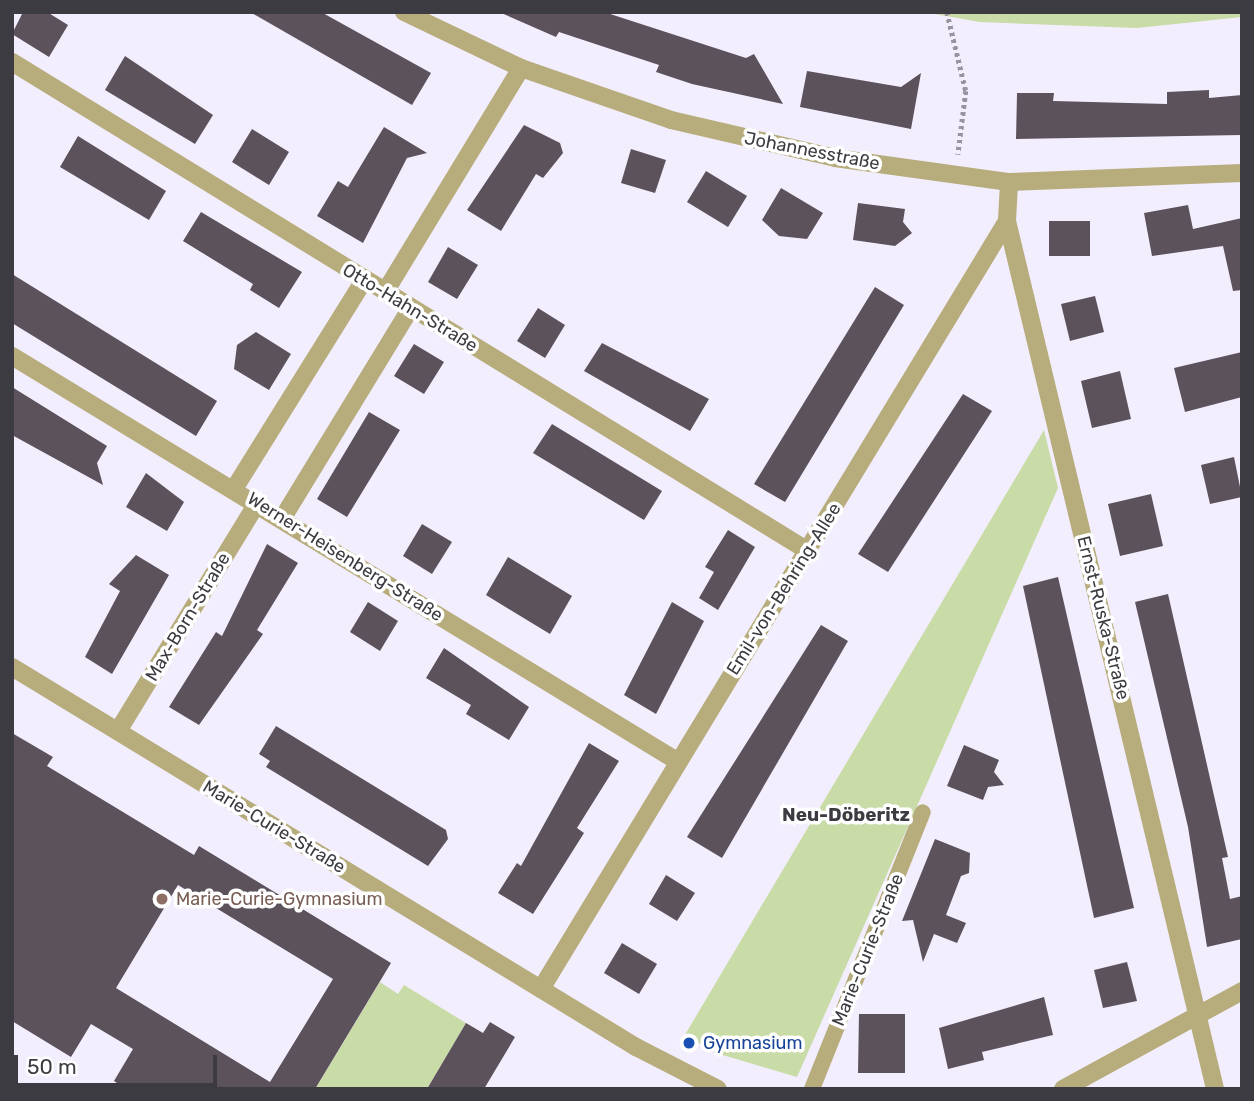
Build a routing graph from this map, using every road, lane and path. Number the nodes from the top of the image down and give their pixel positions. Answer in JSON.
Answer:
{"nodes":[{"id":1,"x":404,"y":12,"type":"edge"},
{"id":2,"x":947,"y":12,"type":"edge"},
{"id":3,"x":12,"y":62,"type":"edge"},
{"id":4,"x":521,"y":68,"type":"junction"},
{"id":5,"x":1242,"y":173,"type":"edge"},
{"id":6,"x":953,"y":176,"type":"junction"},
{"id":7,"x":1009,"y":183,"type":"junction"},
{"id":8,"x":1007,"y":221,"type":"junction"},
{"id":9,"x":364,"y":280,"type":"junction"},
{"id":10,"x":385,"y":292,"type":"junction"},
{"id":11,"x":411,"y":308,"type":"junction"},
{"id":12,"x":12,"y":356,"type":"edge"},
{"id":13,"x":234,"y":489,"type":"junction"},
{"id":14,"x":257,"y":503,"type":"junction"},
{"id":15,"x":282,"y":519,"type":"junction"},
{"id":16,"x":808,"y":551,"type":"junction"},
{"id":17,"x":12,"y":667,"type":"edge"},
{"id":18,"x":118,"y":732,"type":"junction"},
{"id":19,"x":677,"y":761,"type":"junction"},
{"id":20,"x":923,"y":812,"type":"dead end"},
{"id":21,"x":541,"y":989,"type":"junction"},
{"id":22,"x":1242,"y":991,"type":"edge"},
{"id":23,"x":1198,"y":1015,"type":"junction"},
{"id":24,"x":718,"y":1089,"type":"edge"},
{"id":25,"x":812,"y":1089,"type":"edge"},
{"id":26,"x":1063,"y":1089,"type":"edge"},
{"id":27,"x":1215,"y":1089,"type":"edge"}],
"edges":[{"from":1,"to":4,"type":"street","name":"Johannesstraße"},
{"from":2,"to":6,"type":"path"},
{"from":3,"to":9,"type":"street","name":"Otto-Hahn-Straße"},
{"from":4,"to":6,"type":"street","name":"Johannesstraße"},
{"from":4,"to":10,"type":"street"},
{"from":5,"to":7,"type":"street","name":"Johannesstraße"},
{"from":6,"to":7,"type":"street","name":"Johannesstraße"},
{"from":7,"to":8,"type":"street","name":"Emil-von-Behring-Allee"},
{"from":8,"to":16,"type":"street","name":"Emil-von-Behring-Allee"},
{"from":8,"to":23,"type":"street","name":"Ernst-Ruska-Straße"},
{"from":9,"to":10,"type":"street","name":"Otto-Hahn-Straße"},
{"from":9,"to":13,"type":"street"},
{"from":10,"to":11,"type":"street","name":"Otto-Hahn-Straße"},
{"from":11,"to":15,"type":"street"},
{"from":11,"to":16,"type":"street","name":"Otto-Hahn-Straße"},
{"from":12,"to":13,"type":"street","name":"Werner-Heisenberg-Straße"},
{"from":13,"to":14,"type":"street","name":"Werner-Heisenberg-Straße"},
{"from":14,"to":15,"type":"street","name":"Werner-Heisenberg-Straße"},
{"from":14,"to":18,"type":"street","name":"Max-Born-Straße"},
{"from":15,"to":19,"type":"street","name":"Werner-Heisenberg-Straße"},
{"from":16,"to":19,"type":"street","name":"Emil-von-Behring-Allee"},
{"from":17,"to":18,"type":"street","name":"Marie-Curie-Straße"},
{"from":18,"to":21,"type":"street","name":"Marie-Curie-Straße"},
{"from":19,"to":21,"type":"street","name":"Emil-von-Behring-Allee"},
{"from":20,"to":25,"type":"lane","name":"Marie-Curie-Straße"},
{"from":21,"to":24,"type":"street","name":"Marie-Curie-Straße"},
{"from":22,"to":23,"type":"street"},
{"from":23,"to":26,"type":"street"},
{"from":23,"to":27,"type":"street","name":"Ernst-Ruska-Straße"}]}
